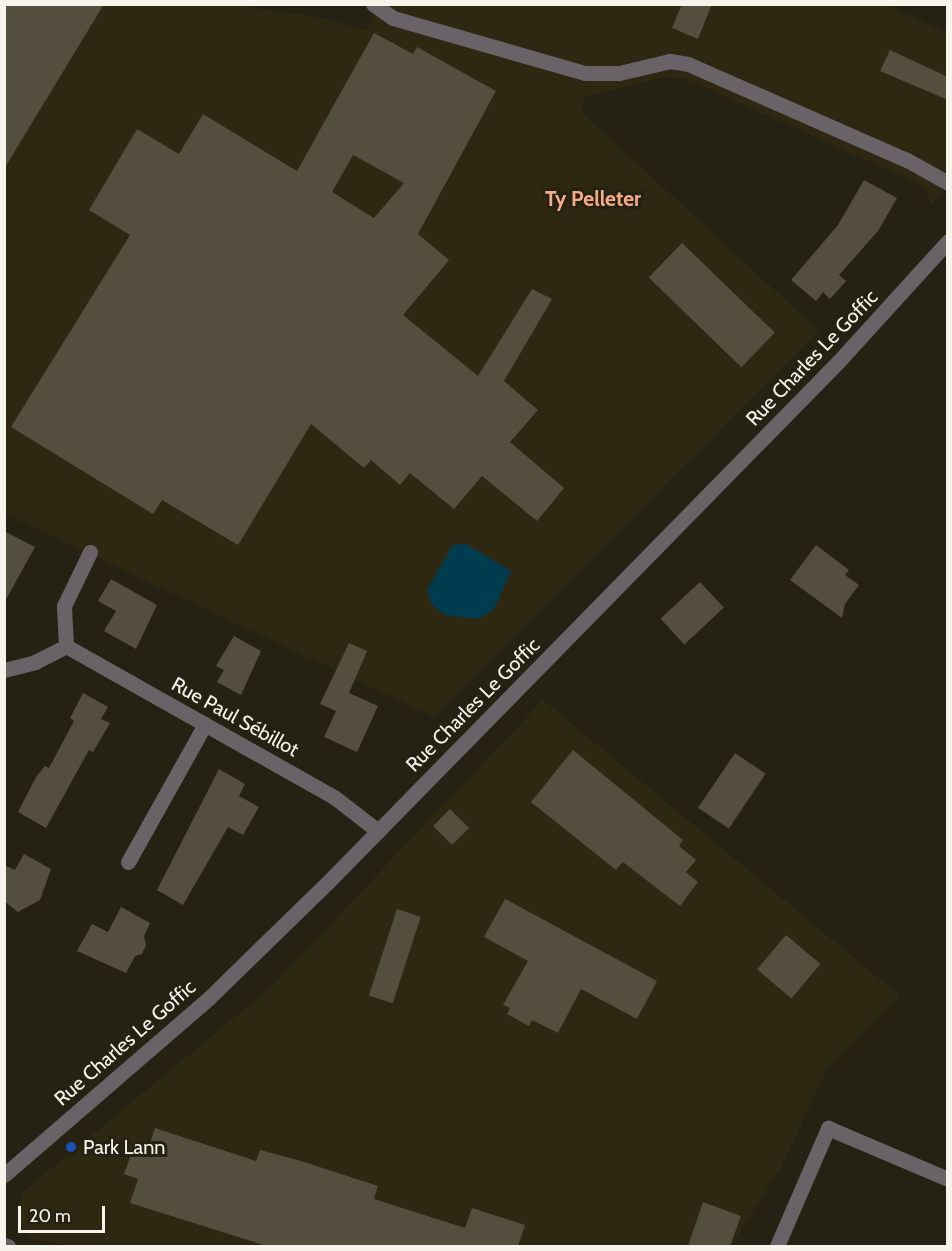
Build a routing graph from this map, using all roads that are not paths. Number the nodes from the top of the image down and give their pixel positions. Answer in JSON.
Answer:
{"nodes":[{"id":1,"x":373,"y":4,"type":"edge"},
{"id":2,"x":948,"y":183,"type":"edge"},
{"id":3,"x":948,"y":241,"type":"edge"},
{"id":4,"x":90,"y":552,"type":"dead end"},
{"id":5,"x":66,"y":646,"type":"junction"},
{"id":6,"x":4,"y":670,"type":"edge"},
{"id":7,"x":205,"y":724,"type":"junction"},
{"id":8,"x":378,"y":831,"type":"junction"},
{"id":9,"x":128,"y":862,"type":"dead end"},
{"id":10,"x":4,"y":1175,"type":"edge"},
{"id":11,"x":948,"y":1179,"type":"edge"},
{"id":12,"x":777,"y":1246,"type":"edge"}],
"edges":[{"from":1,"to":2,"type":"street"},
{"from":3,"to":8,"type":"street","name":"Rue Charles Le Goffic"},
{"from":4,"to":5,"type":"street"},
{"from":5,"to":6,"type":"street"},
{"from":5,"to":7,"type":"street","name":"Rue Paul Sébillot"},
{"from":7,"to":8,"type":"street","name":"Rue Paul Sébillot"},
{"from":7,"to":9,"type":"street"},
{"from":8,"to":10,"type":"street","name":"Rue Charles Le Goffic"},
{"from":11,"to":12,"type":"street"}]}
